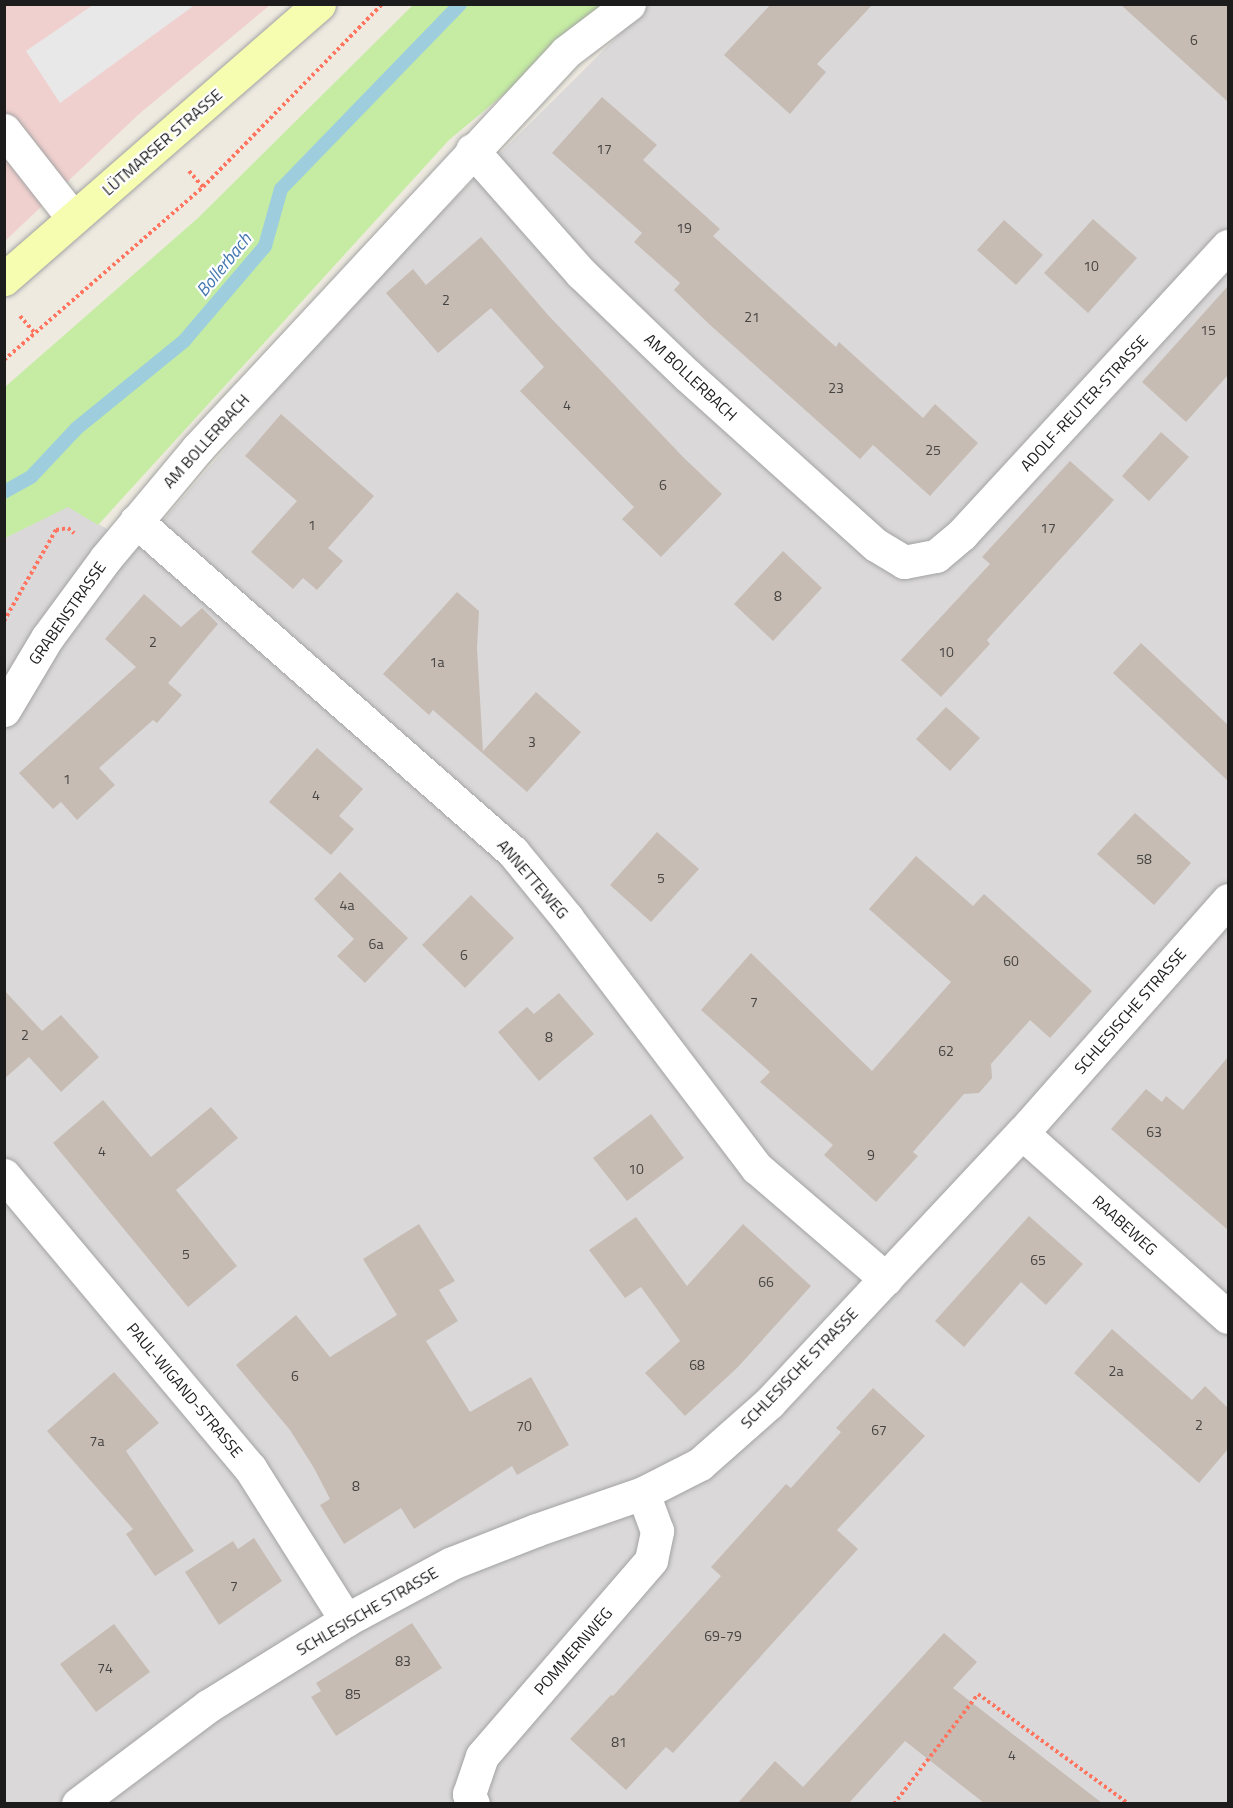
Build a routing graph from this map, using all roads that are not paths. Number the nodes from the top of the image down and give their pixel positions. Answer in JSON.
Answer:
{"nodes":[{"id":1,"x":319,"y":4,"type":"edge"},
{"id":2,"x":629,"y":4,"type":"edge"},
{"id":3,"x":4,"y":130,"type":"edge"},
{"id":4,"x":472,"y":150,"type":"junction"},
{"id":5,"x":73,"y":218,"type":"junction"},
{"id":6,"x":1228,"y":246,"type":"edge"},
{"id":7,"x":4,"y":279,"type":"edge"},
{"id":8,"x":136,"y":521,"type":"junction"},
{"id":9,"x":936,"y":556,"type":"joint"},
{"id":10,"x":4,"y":710,"type":"edge"},
{"id":11,"x":1228,"y":900,"type":"edge"},
{"id":12,"x":1022,"y":1133,"type":"junction"},
{"id":13,"x":4,"y":1175,"type":"edge"},
{"id":14,"x":885,"y":1279,"type":"junction"},
{"id":15,"x":1228,"y":1317,"type":"edge"},
{"id":16,"x":643,"y":1493,"type":"junction"},
{"id":17,"x":346,"y":1620,"type":"junction"},
{"id":18,"x":78,"y":1803,"type":"edge"},
{"id":19,"x":473,"y":1803,"type":"edge"}],
"edges":[{"from":1,"to":5,"type":"main road","name":"LÜTMARSER STRASSE"},
{"from":2,"to":4,"type":"street","name":"AM BOLLERBACH"},
{"from":3,"to":5,"type":"street"},
{"from":4,"to":8,"type":"street","name":"AM BOLLERBACH"},
{"from":4,"to":9,"type":"street","name":"AM BOLLERBACH"},
{"from":5,"to":7,"type":"main road","name":"LÜTMARSER STRASSE"},
{"from":6,"to":9,"type":"street","name":"ADOLF-REUTER-STRASSE"},
{"from":8,"to":10,"type":"street","name":"GRABENSTRASSE"},
{"from":8,"to":14,"type":"street","name":"ANNETTEWEG"},
{"from":11,"to":12,"type":"street","name":"SCHLESISCHE STRASSE"},
{"from":12,"to":14,"type":"street","name":"SCHLESISCHE STRASSE"},
{"from":12,"to":15,"type":"street","name":"RAABEWEG"},
{"from":13,"to":17,"type":"street","name":"PAUL-WIGAND-STRASSE"},
{"from":14,"to":16,"type":"street","name":"SCHLESISCHE STRASSE"},
{"from":16,"to":17,"type":"street","name":"SCHLESISCHE STRASSE"},
{"from":16,"to":19,"type":"street","name":"POMMERNWEG"},
{"from":17,"to":18,"type":"street","name":"SCHLESISCHE STRASSE"}]}
